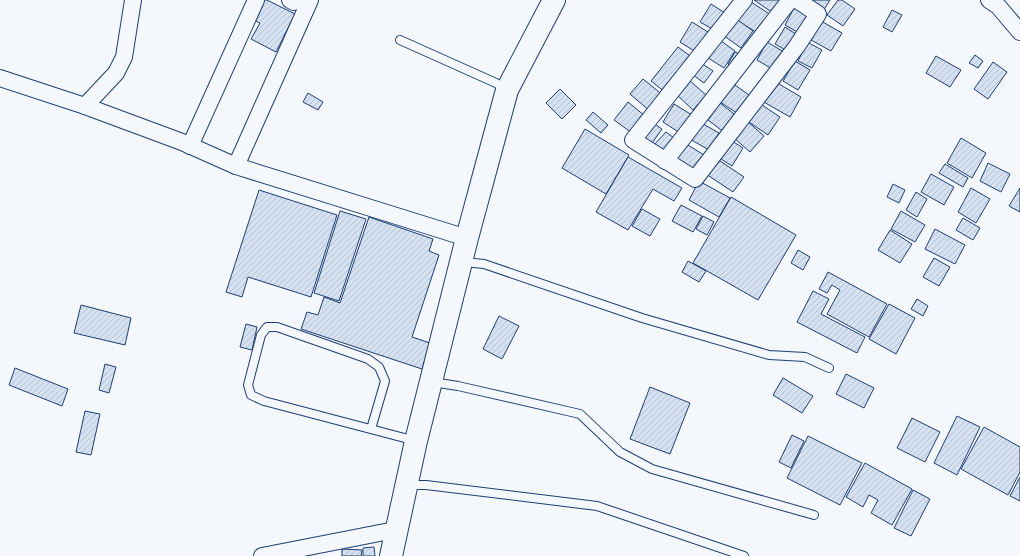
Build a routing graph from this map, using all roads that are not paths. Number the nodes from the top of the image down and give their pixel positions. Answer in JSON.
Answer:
{"nodes":[{"id":1,"x":133,"y":0,"type":"edge"},
{"id":2,"x":256,"y":0,"type":"edge"},
{"id":3,"x":310,"y":0,"type":"edge"},
{"id":4,"x":554,"y":0,"type":"edge"},
{"id":5,"x":744,"y":0,"type":"edge"},
{"id":6,"x":790,"y":0,"type":"edge"},
{"id":7,"x":797,"y":0,"type":"edge"},
{"id":8,"x":989,"y":0,"type":"edge"},
{"id":9,"x":1020,"y":32,"type":"edge"},
{"id":10,"x":400,"y":40,"type":"dead end"},
{"id":11,"x":0,"y":78,"type":"edge"},
{"id":12,"x":507,"y":90,"type":"junction"},
{"id":13,"x":85,"y":106,"type":"junction"},
{"id":14,"x":190,"y":146,"type":"junction"},
{"id":15,"x":665,"y":161,"type":"junction"},
{"id":16,"x":236,"y":166,"type":"junction"},
{"id":17,"x":467,"y":238,"type":"junction"},
{"id":18,"x":462,"y":262,"type":"junction"},
{"id":19,"x":829,"y":368,"type":"dead end"},
{"id":20,"x":432,"y":382,"type":"junction"},
{"id":21,"x":371,"y":429,"type":"junction"},
{"id":22,"x":416,"y":441,"type":"junction"},
{"id":23,"x":407,"y":485,"type":"junction"},
{"id":24,"x":814,"y":515,"type":"dead end"},
{"id":25,"x":395,"y":530,"type":"junction"},
{"id":26,"x":262,"y":556,"type":"edge"},
{"id":27,"x":391,"y":556,"type":"edge"},
{"id":28,"x":744,"y":556,"type":"edge"}],
"edges":[{"from":1,"to":13,"type":"street"},
{"from":2,"to":14,"type":"street"},
{"from":3,"to":16,"type":"street"},
{"from":4,"to":12,"type":"street"},
{"from":5,"to":15,"type":"street"},
{"from":6,"to":15,"type":"street"},
{"from":7,"to":15,"type":"street"},
{"from":8,"to":9,"type":"street"},
{"from":10,"to":12,"type":"lane"},
{"from":11,"to":13,"type":"street"},
{"from":12,"to":17,"type":"street"},
{"from":13,"to":14,"type":"street"},
{"from":14,"to":16,"type":"street"},
{"from":16,"to":17,"type":"street"},
{"from":17,"to":18,"type":"street"},
{"from":18,"to":19,"type":"lane"},
{"from":18,"to":20,"type":"street"},
{"from":20,"to":22,"type":"street"},
{"from":20,"to":24,"type":"lane"},
{"from":21,"to":21,"type":"lane"},
{"from":21,"to":22,"type":"lane"},
{"from":22,"to":23,"type":"street"},
{"from":23,"to":25,"type":"street"},
{"from":23,"to":28,"type":"lane"},
{"from":25,"to":26,"type":"street"},
{"from":25,"to":27,"type":"street"}]}
